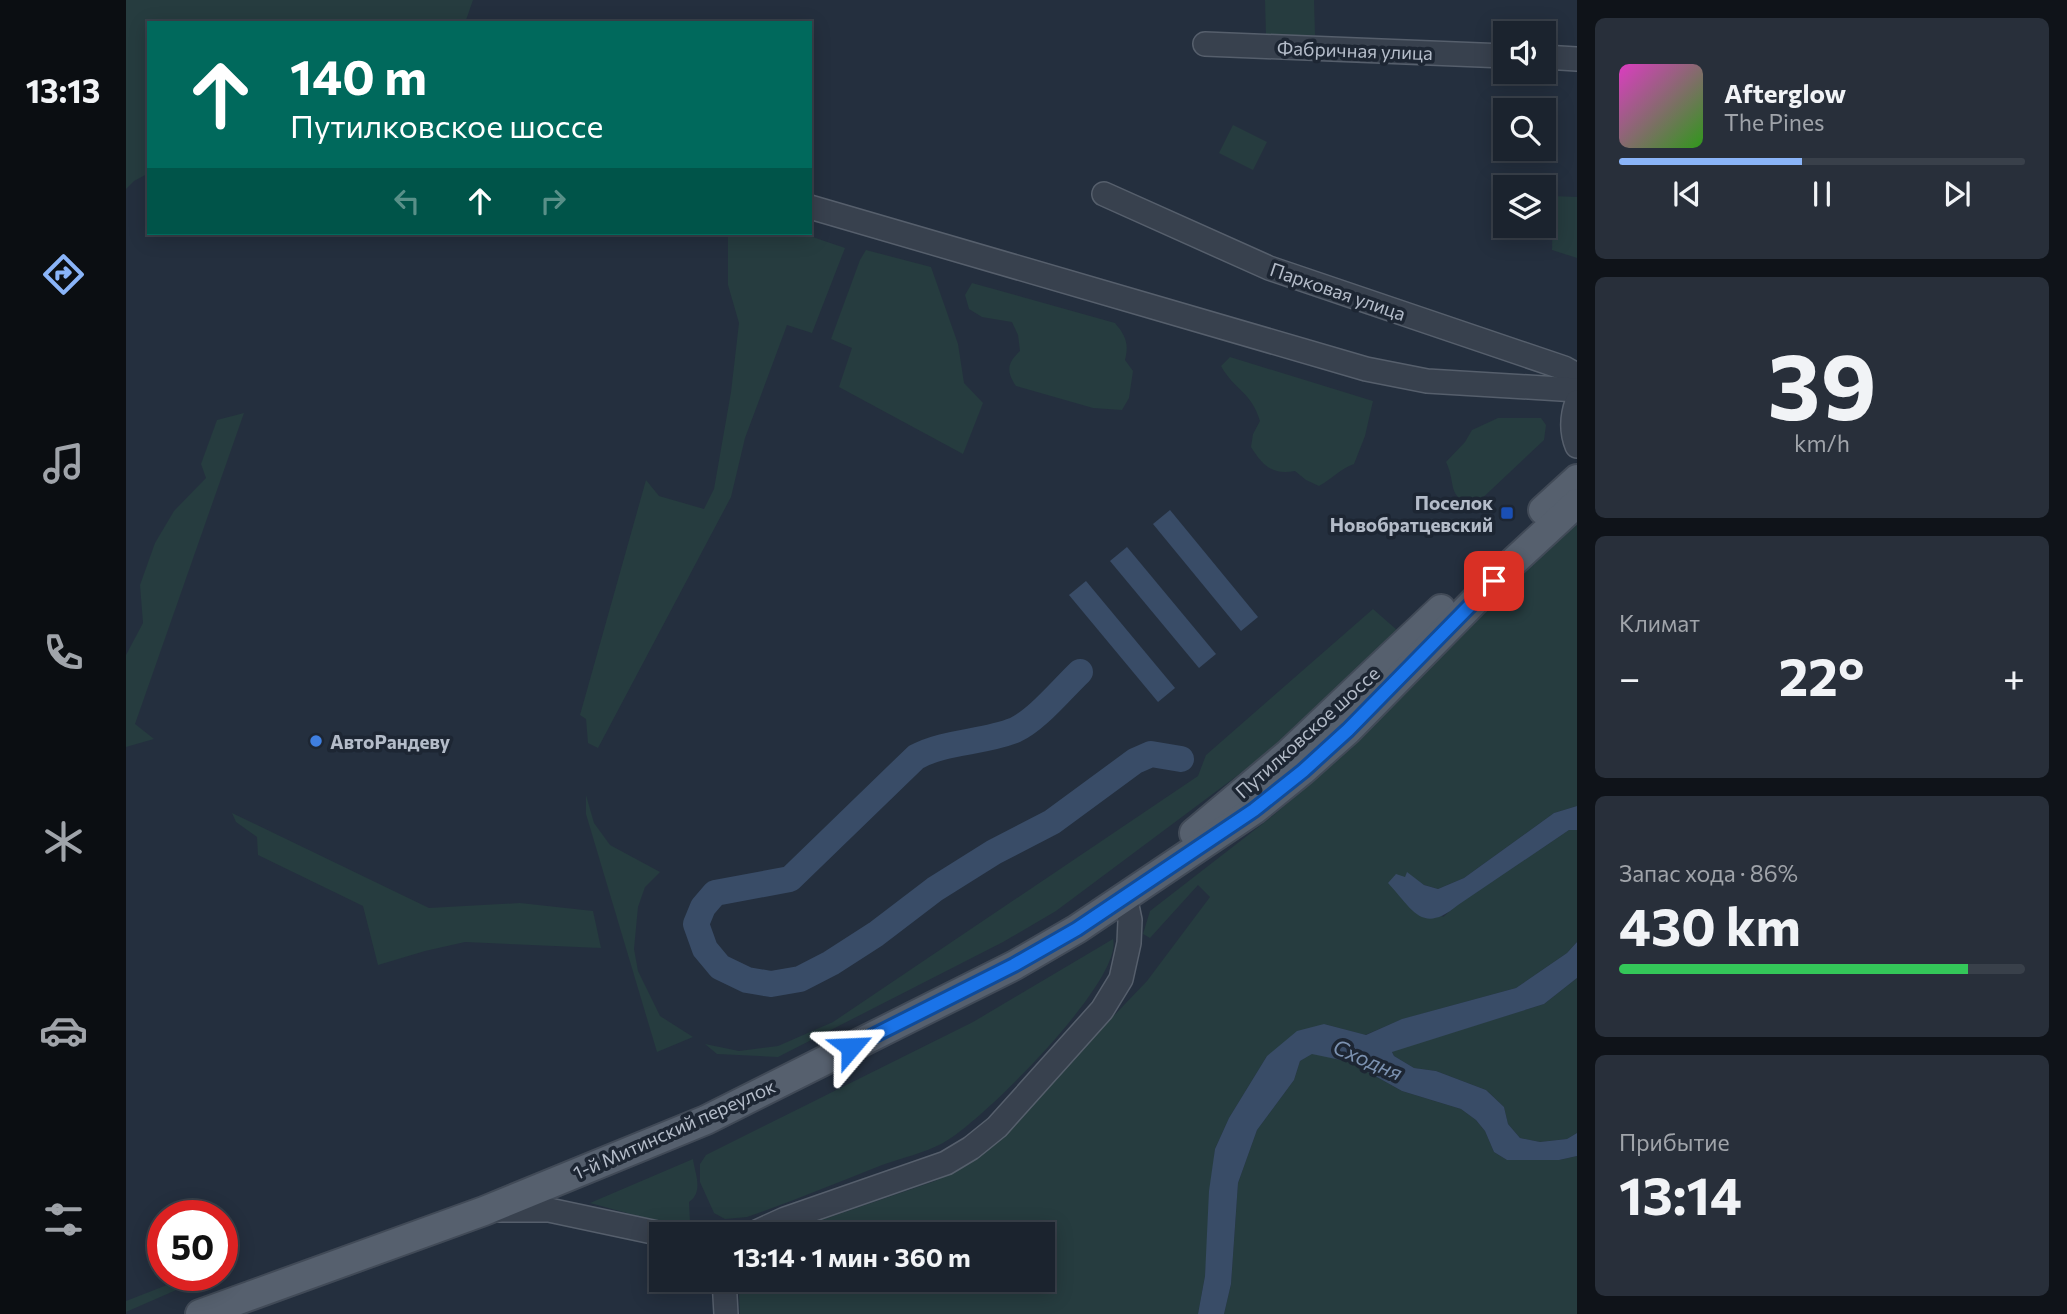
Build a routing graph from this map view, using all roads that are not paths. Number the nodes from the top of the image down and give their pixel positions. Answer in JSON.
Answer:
{"nodes":[{"id":1,"x":1205,"y":44,"type":"dead end"},
{"id":2,"x":1493,"y":56,"type":"edge"},
{"id":3,"x":1556,"y":58,"type":"edge"},
{"id":4,"x":1577,"y":59,"type":"edge"},
{"id":5,"x":1104,"y":194,"type":"dead end"},
{"id":6,"x":812,"y":208,"type":"edge"},
{"id":7,"x":1577,"y":375,"type":"edge"},
{"id":8,"x":1577,"y":390,"type":"edge"},
{"id":9,"x":1577,"y":402,"type":"edge"},
{"id":10,"x":1577,"y":446,"type":"edge"},
{"id":11,"x":1577,"y":478,"type":"edge"},
{"id":12,"x":1577,"y":503,"type":"edge"},
{"id":13,"x":1125,"y":895,"type":"junction"},
{"id":14,"x":484,"y":1211,"type":"junction"},
{"id":15,"x":778,"y":1222,"type":"edge"},
{"id":16,"x":649,"y":1231,"type":"edge"},
{"id":17,"x":725,"y":1292,"type":"edge"},
{"id":18,"x":200,"y":1314,"type":"edge"},
{"id":19,"x":726,"y":1314,"type":"edge"}],
"edges":[{"from":1,"to":2,"type":"street","name":"Фабричная улица"},
{"from":3,"to":4,"type":"street"},
{"from":5,"to":7,"type":"street","name":"Парковая улица"},
{"from":6,"to":8,"type":"street"},
{"from":9,"to":10,"type":"street"},
{"from":11,"to":13,"type":"main road","name":"Путилковское шоссе"},
{"from":12,"to":13,"type":"main road","name":"Путилковское шоссе"},
{"from":13,"to":14,"type":"main road","name":"1-й Митинский переулок"},
{"from":13,"to":15,"type":"street"},
{"from":14,"to":16,"type":"street"},
{"from":14,"to":18,"type":"main road","name":"1-й Митинский переулок"},
{"from":17,"to":19,"type":"street"}]}
